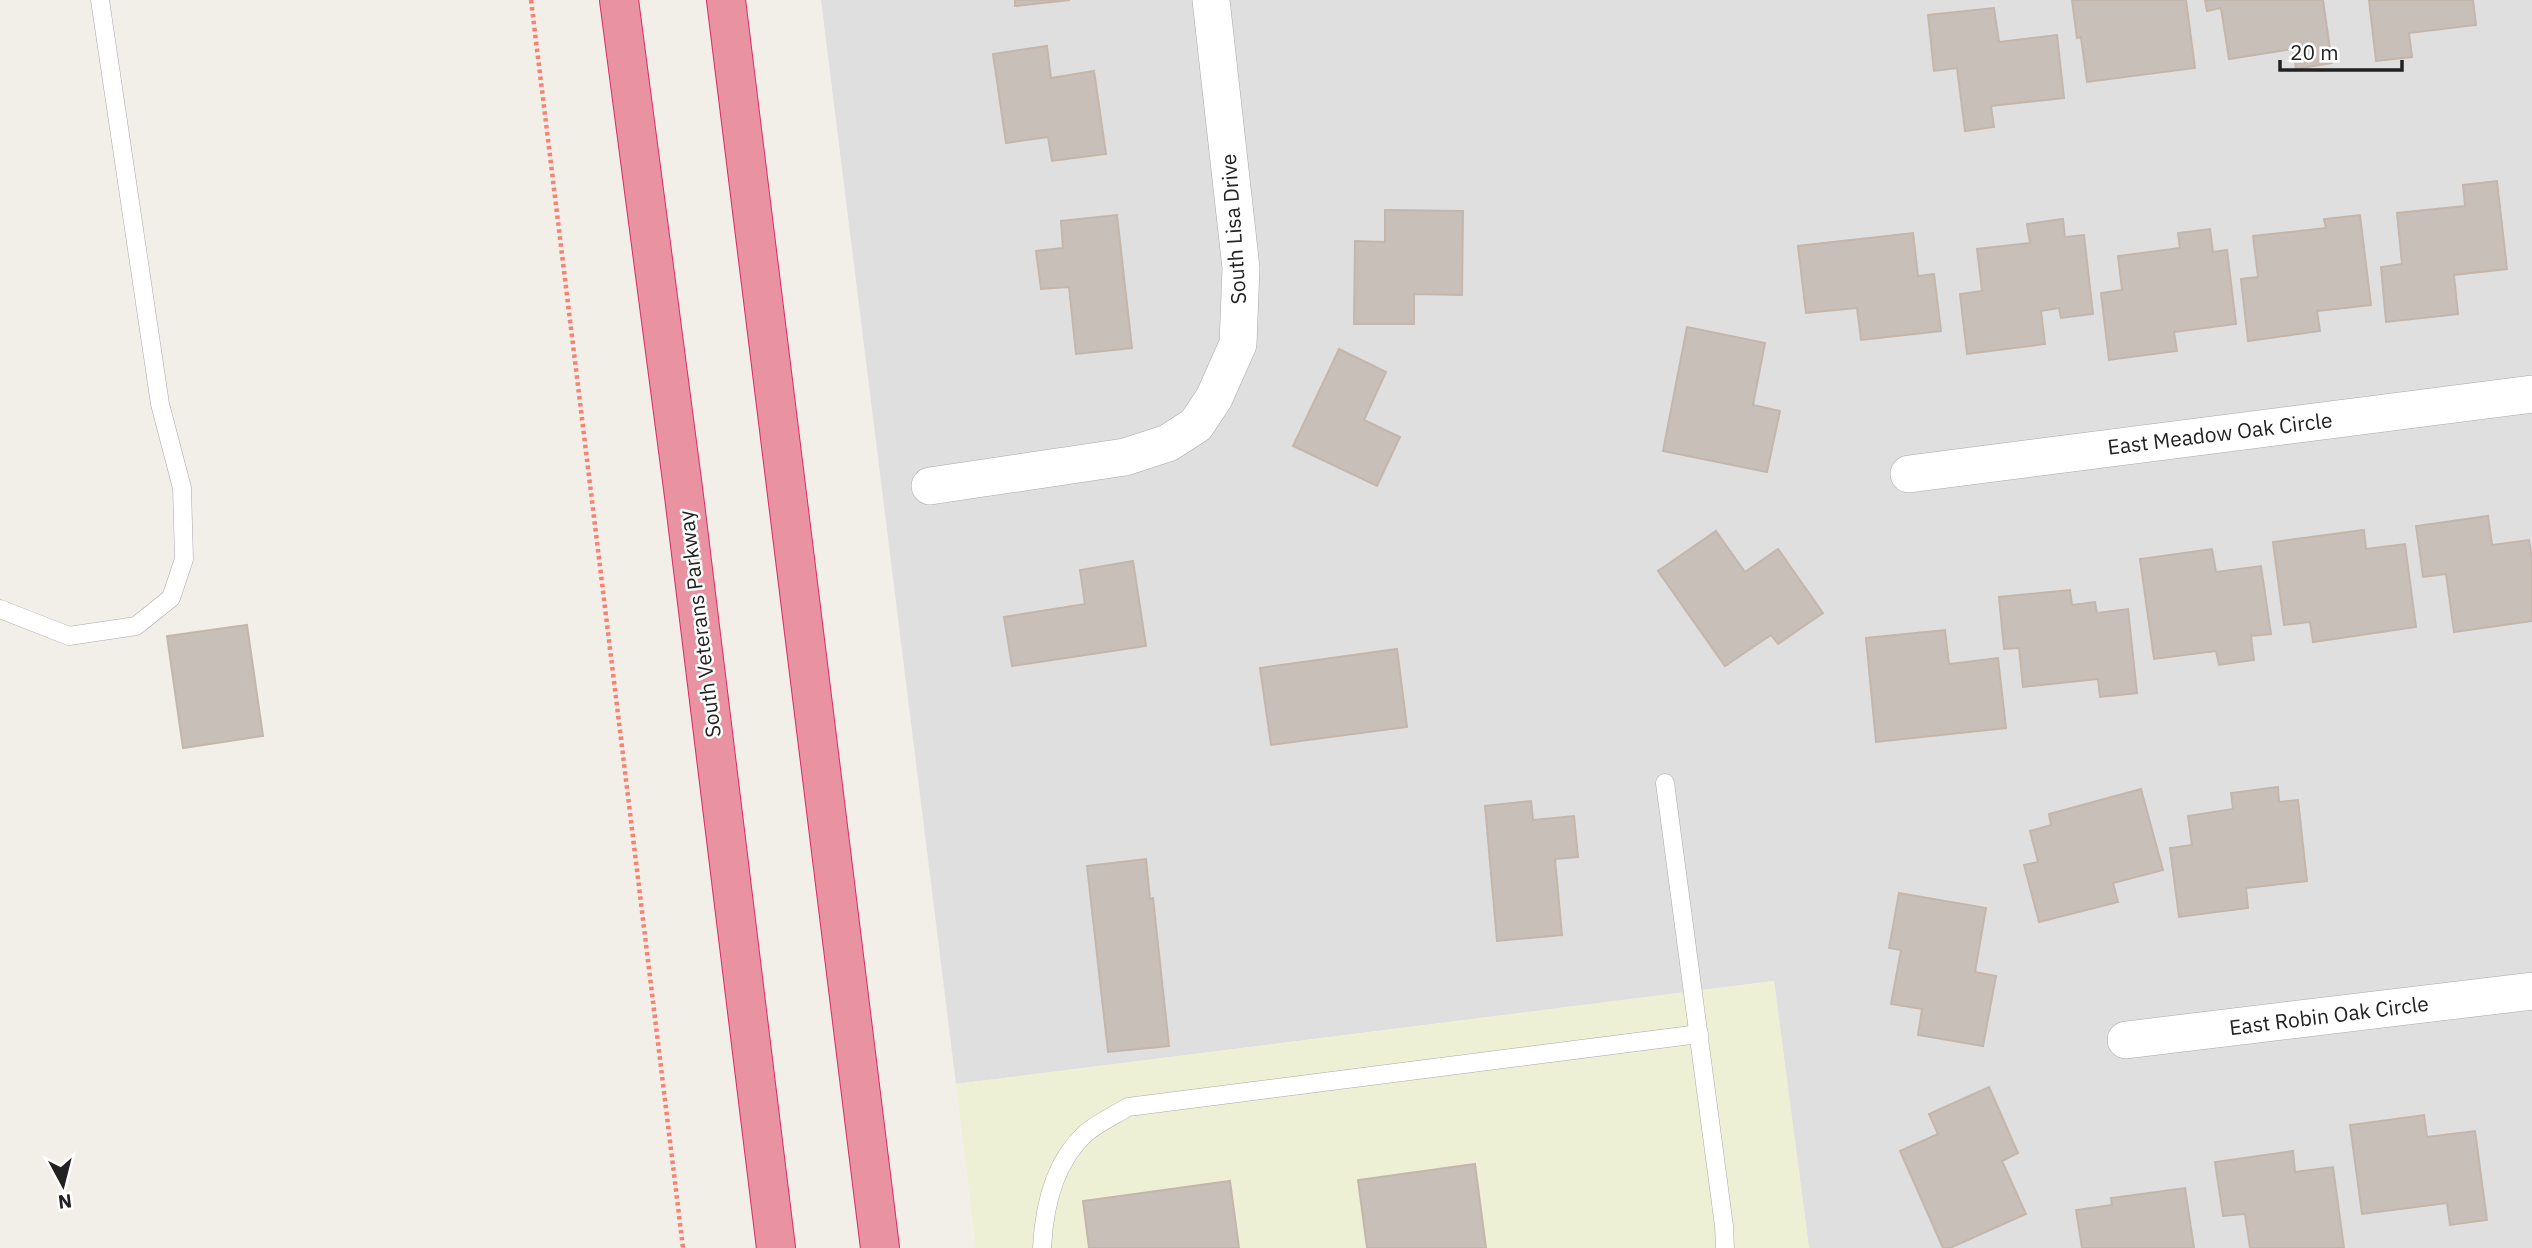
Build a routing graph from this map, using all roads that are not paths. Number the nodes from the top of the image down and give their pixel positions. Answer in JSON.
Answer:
{"nodes":[{"id":1,"x":100,"y":0,"type":"edge"},
{"id":2,"x":619,"y":0,"type":"edge"},
{"id":3,"x":726,"y":0,"type":"edge"},
{"id":4,"x":1211,"y":0,"type":"edge"},
{"id":5,"x":2532,"y":394,"type":"edge"},
{"id":6,"x":1909,"y":474,"type":"dead end"},
{"id":7,"x":930,"y":486,"type":"dead end"},
{"id":8,"x":0,"y":609,"type":"edge"},
{"id":9,"x":1665,"y":783,"type":"dead end"},
{"id":10,"x":2532,"y":991,"type":"edge"},
{"id":11,"x":1699,"y":1034,"type":"junction"},
{"id":12,"x":2126,"y":1041,"type":"dead end"},
{"id":13,"x":776,"y":1248,"type":"edge"},
{"id":14,"x":880,"y":1248,"type":"edge"},
{"id":15,"x":1042,"y":1248,"type":"edge"},
{"id":16,"x":1725,"y":1248,"type":"edge"}],
"edges":[{"from":1,"to":8,"type":"lane"},
{"from":2,"to":13,"type":"highway","name":"South Veterans Parkway"},
{"from":3,"to":14,"type":"highway"},
{"from":4,"to":7,"type":"street","name":"South Lisa Drive"},
{"from":5,"to":6,"type":"street","name":"East Meadow Oak Circle"},
{"from":9,"to":11,"type":"lane"},
{"from":10,"to":12,"type":"street","name":"East Robin Oak Circle"},
{"from":11,"to":15,"type":"lane"},
{"from":11,"to":16,"type":"lane"}]}
